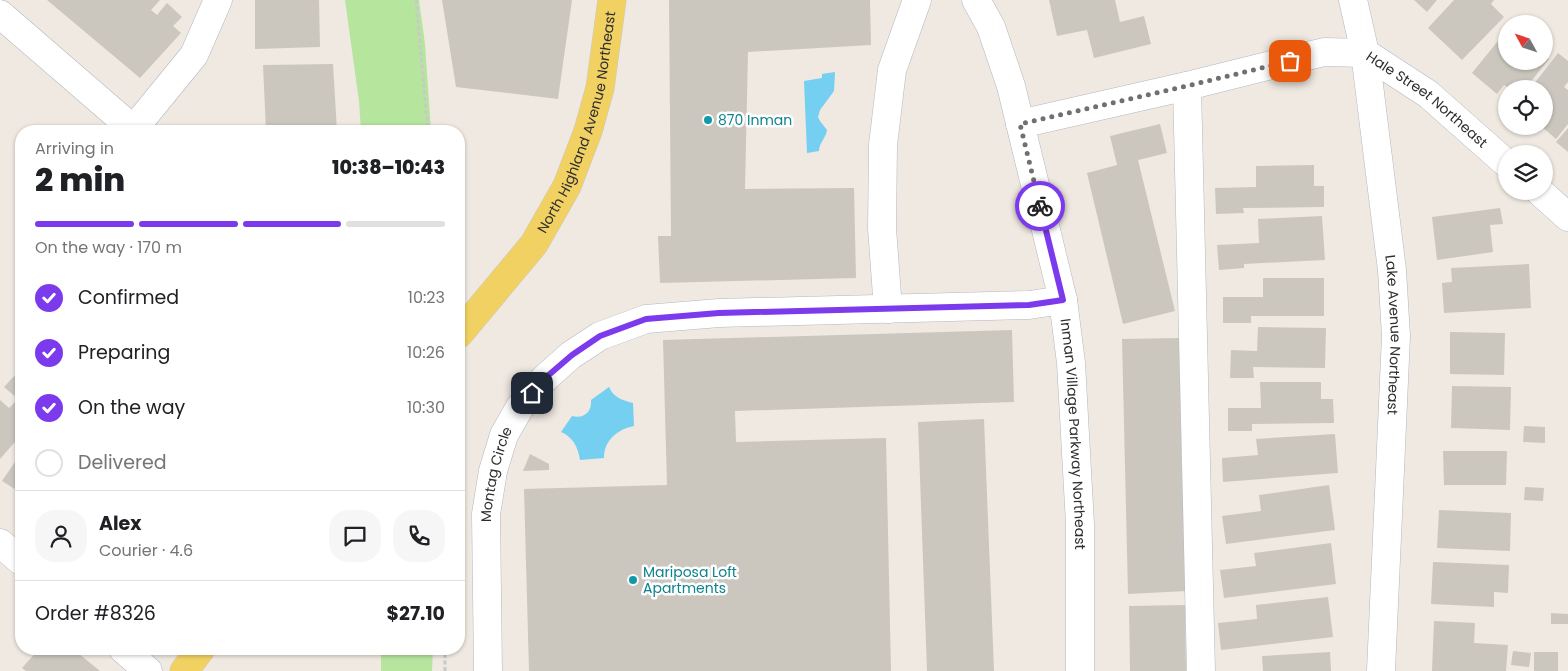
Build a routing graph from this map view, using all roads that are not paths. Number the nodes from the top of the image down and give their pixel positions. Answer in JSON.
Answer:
{"nodes":[{"id":1,"x":218,"y":0,"type":"edge"},
{"id":2,"x":612,"y":0,"type":"edge"},
{"id":3,"x":917,"y":0,"type":"edge"},
{"id":4,"x":976,"y":0,"type":"edge"},
{"id":5,"x":1352,"y":0,"type":"edge"},
{"id":6,"x":0,"y":14,"type":"edge"},
{"id":7,"x":1365,"y":53,"type":"junction"},
{"id":8,"x":1187,"y":86,"type":"junction"},
{"id":9,"x":1020,"y":124,"type":"junction"},
{"id":10,"x":126,"y":125,"type":"edge"},
{"id":11,"x":136,"y":125,"type":"edge"},
{"id":12,"x":1498,"y":156,"type":"edge"},
{"id":13,"x":1549,"y":200,"type":"edge"},
{"id":14,"x":1568,"y":217,"type":"edge"},
{"id":15,"x":1063,"y":300,"type":"junction"},
{"id":16,"x":888,"y":309,"type":"junction"},
{"id":17,"x":465,"y":327,"type":"edge"},
{"id":18,"x":0,"y":543,"type":"edge"},
{"id":19,"x":15,"y":556,"type":"edge"},
{"id":20,"x":130,"y":655,"type":"edge"},
{"id":21,"x":196,"y":655,"type":"edge"},
{"id":22,"x":148,"y":671,"type":"edge"},
{"id":23,"x":184,"y":671,"type":"edge"},
{"id":24,"x":488,"y":671,"type":"edge"},
{"id":25,"x":1080,"y":671,"type":"edge"},
{"id":26,"x":1201,"y":671,"type":"edge"},
{"id":27,"x":1382,"y":671,"type":"edge"}],
"edges":[{"from":1,"to":11,"type":"street"},
{"from":2,"to":17,"type":"main road","name":"North Highland Avenue Northeast"},
{"from":3,"to":16,"type":"street"},
{"from":4,"to":9,"type":"street","name":"Inman Village Parkway Northeast"},
{"from":5,"to":7,"type":"street","name":"Lake Avenue Northeast"},
{"from":6,"to":10,"type":"street"},
{"from":7,"to":8,"type":"street","name":"Hale Street Northeast"},
{"from":7,"to":12,"type":"street","name":"Hale Street Northeast"},
{"from":7,"to":27,"type":"street","name":"Lake Avenue Northeast"},
{"from":8,"to":9,"type":"street","name":"Hale Street Northeast"},
{"from":8,"to":26,"type":"street"},
{"from":9,"to":15,"type":"street","name":"Inman Village Parkway Northeast"},
{"from":13,"to":14,"type":"street"},
{"from":15,"to":16,"type":"street","name":"Montag Circle"},
{"from":15,"to":25,"type":"street","name":"Inman Village Parkway Northeast"},
{"from":16,"to":24,"type":"street","name":"Montag Circle"},
{"from":18,"to":19,"type":"street"},
{"from":20,"to":22,"type":"street"},
{"from":21,"to":23,"type":"main road"}]}
